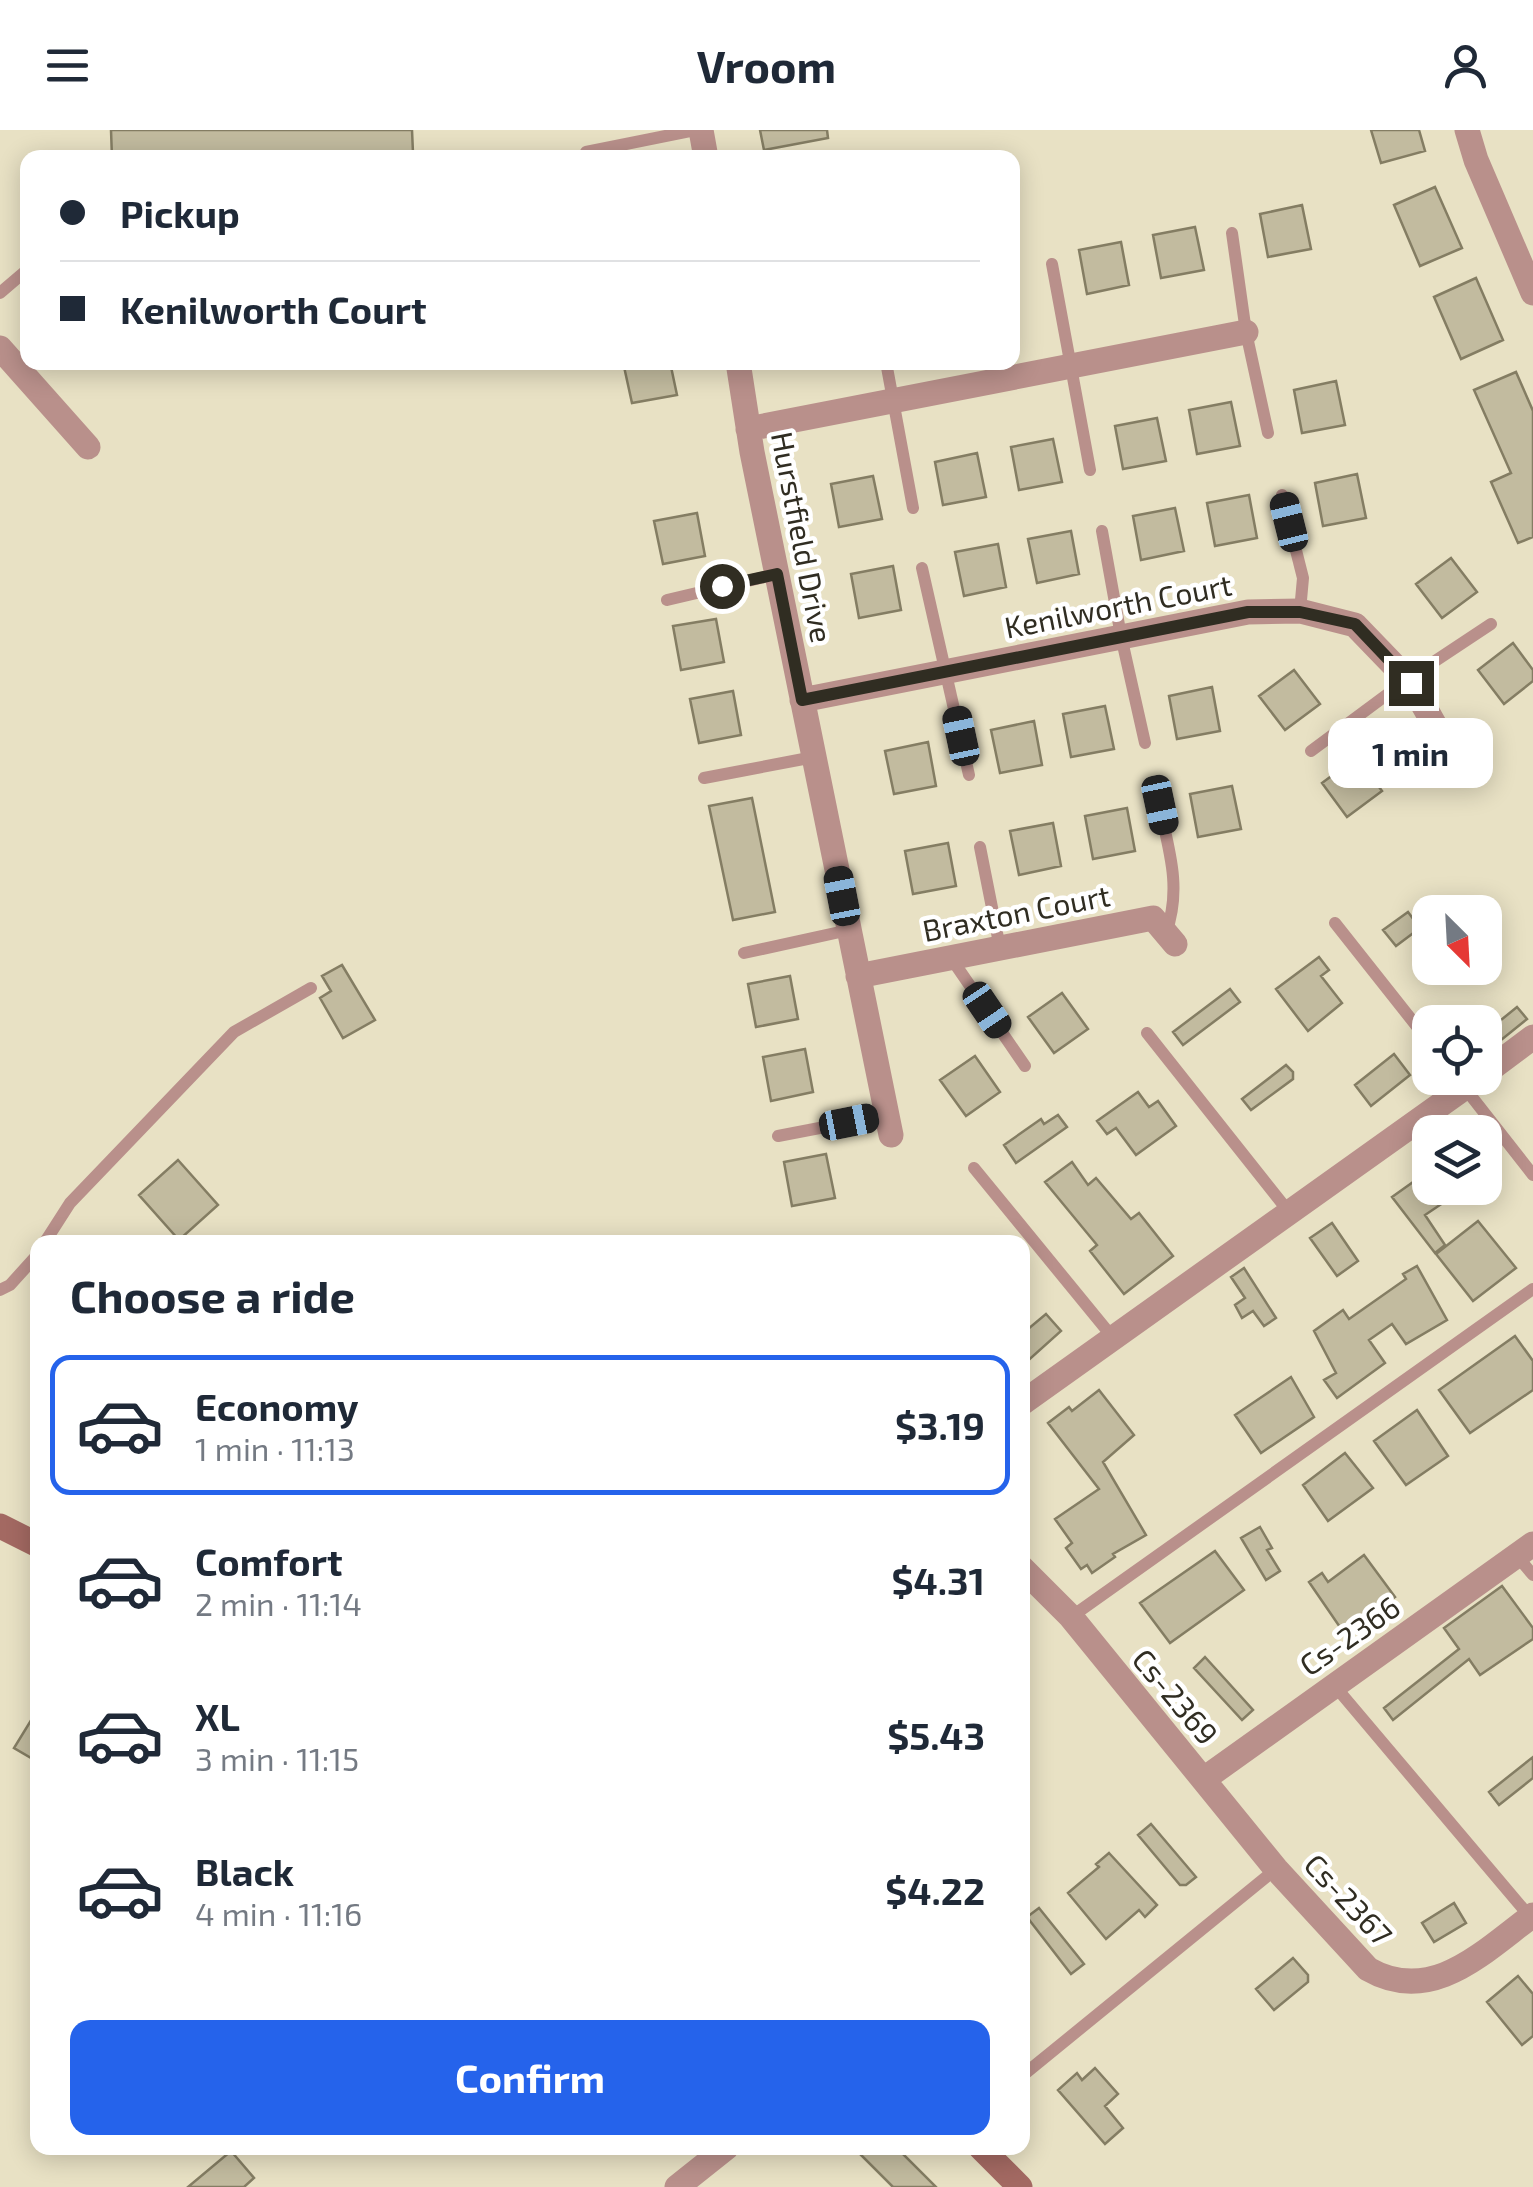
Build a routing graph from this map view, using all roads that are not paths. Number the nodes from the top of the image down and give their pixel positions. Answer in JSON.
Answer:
{"nodes":[{"id":1,"x":698,"y":130,"type":"edge"},
{"id":2,"x":1467,"y":130,"type":"edge"},
{"id":3,"x":596,"y":150,"type":"edge"},
{"id":4,"x":1232,"y":233,"type":"dead end"},
{"id":5,"x":1052,"y":264,"type":"dead end"},
{"id":6,"x":20,"y":276,"type":"edge"},
{"id":7,"x":0,"y":293,"type":"edge"},
{"id":8,"x":1533,"y":293,"type":"edge"},
{"id":9,"x":1246,"y":332,"type":"junction"},
{"id":10,"x":0,"y":348,"type":"edge"},
{"id":11,"x":1072,"y":366,"type":"junction"},
{"id":12,"x":739,"y":370,"type":"edge"},
{"id":13,"x":887,"y":370,"type":"edge"},
{"id":14,"x":893,"y":401,"type":"junction"},
{"id":15,"x":748,"y":429,"type":"junction"},
{"id":16,"x":1268,"y":433,"type":"dead end"},
{"id":17,"x":88,"y":447,"type":"dead end"},
{"id":18,"x":1090,"y":470,"type":"dead end"},
{"id":19,"x":1282,"y":495,"type":"dead end"},
{"id":20,"x":914,"y":508,"type":"dead end"},
{"id":21,"x":1102,"y":531,"type":"dead end"},
{"id":22,"x":922,"y":568,"type":"dead end"},
{"id":23,"x":777,"y":574,"type":"junction"},
{"id":24,"x":667,"y":600,"type":"dead end"},
{"id":25,"x":1300,"y":612,"type":"junction"},
{"id":26,"x":1491,"y":624,"type":"dead end"},
{"id":27,"x":1120,"y":636,"type":"junction"},
{"id":28,"x":947,"y":671,"type":"junction"},
{"id":29,"x":1408,"y":680,"type":"junction"},
{"id":30,"x":802,"y":700,"type":"junction"},
{"id":31,"x":1145,"y":742,"type":"dead end"},
{"id":32,"x":1447,"y":746,"type":"dead end"},
{"id":33,"x":1311,"y":751,"type":"dead end"},
{"id":34,"x":814,"y":757,"type":"junction"},
{"id":35,"x":969,"y":775,"type":"dead end"},
{"id":36,"x":704,"y":778,"type":"dead end"},
{"id":37,"x":1160,"y":805,"type":"dead end"},
{"id":38,"x":980,"y":847,"type":"dead end"},
{"id":39,"x":1335,"y":923,"type":"dead end"},
{"id":40,"x":849,"y":930,"type":"junction"},
{"id":41,"x":1170,"y":938,"type":"joint"},
{"id":42,"x":1000,"y":948,"type":"junction"},
{"id":43,"x":744,"y":953,"type":"dead end"},
{"id":44,"x":951,"y":958,"type":"junction"},
{"id":45,"x":858,"y":976,"type":"junction"},
{"id":46,"x":311,"y":988,"type":"dead end"},
{"id":47,"x":1412,"y":1020,"type":"edge"},
{"id":48,"x":1147,"y":1033,"type":"dead end"},
{"id":49,"x":1533,"y":1038,"type":"edge"},
{"id":50,"x":1502,"y":1058,"type":"edge"},
{"id":51,"x":1025,"y":1066,"type":"dead end"},
{"id":52,"x":1449,"y":1095,"type":"edge"},
{"id":53,"x":1481,"y":1095,"type":"edge"},
{"id":54,"x":889,"y":1125,"type":"joint"},
{"id":55,"x":778,"y":1136,"type":"dead end"},
{"id":56,"x":974,"y":1168,"type":"dead end"},
{"id":57,"x":1533,"y":1175,"type":"edge"},
{"id":58,"x":1289,"y":1212,"type":"junction"},
{"id":59,"x":49,"y":1235,"type":"edge"},
{"id":60,"x":1029,"y":1235,"type":"edge"},
{"id":61,"x":1030,"y":1236,"type":"edge"},
{"id":62,"x":30,"y":1263,"type":"edge"},
{"id":63,"x":1533,"y":1289,"type":"edge"},
{"id":64,"x":0,"y":1290,"type":"edge"},
{"id":65,"x":1114,"y":1338,"type":"junction"},
{"id":66,"x":1030,"y":1397,"type":"edge"},
{"id":67,"x":0,"y":1526,"type":"edge"},
{"id":68,"x":30,"y":1540,"type":"edge"},
{"id":69,"x":1528,"y":1558,"type":"edge"},
{"id":70,"x":1030,"y":1576,"type":"edge"},
{"id":71,"x":1070,"y":1617,"type":"junction"},
{"id":72,"x":1334,"y":1686,"type":"junction"},
{"id":73,"x":1204,"y":1779,"type":"junction"},
{"id":74,"x":1276,"y":1869,"type":"junction"},
{"id":75,"x":1531,"y":1916,"type":"edge"},
{"id":76,"x":1030,"y":2069,"type":"edge"},
{"id":77,"x":717,"y":2155,"type":"edge"},
{"id":78,"x":988,"y":2155,"type":"edge"},
{"id":79,"x":677,"y":2187,"type":"edge"},
{"id":80,"x":1020,"y":2187,"type":"edge"}],
"edges":[{"from":1,"to":3,"type":"lane"},
{"from":2,"to":8,"type":"street"},
{"from":4,"to":9,"type":"lane"},
{"from":5,"to":11,"type":"lane"},
{"from":6,"to":7,"type":"lane"},
{"from":9,"to":11,"type":"street"},
{"from":9,"to":16,"type":"lane"},
{"from":10,"to":17,"type":"street"},
{"from":11,"to":14,"type":"street"},
{"from":11,"to":18,"type":"lane"},
{"from":12,"to":15,"type":"street","name":"Hurstfield Drive"},
{"from":13,"to":14,"type":"lane"},
{"from":14,"to":15,"type":"street"},
{"from":14,"to":20,"type":"lane"},
{"from":15,"to":23,"type":"street","name":"Hurstfield Drive"},
{"from":19,"to":25,"type":"lane"},
{"from":21,"to":27,"type":"lane"},
{"from":22,"to":28,"type":"lane"},
{"from":23,"to":24,"type":"lane"},
{"from":23,"to":30,"type":"street","name":"Hurstfield Drive"},
{"from":25,"to":27,"type":"street","name":"Kenilworth Court"},
{"from":25,"to":29,"type":"street","name":"Kenilworth Court"},
{"from":26,"to":29,"type":"lane"},
{"from":27,"to":28,"type":"street","name":"Kenilworth Court"},
{"from":27,"to":31,"type":"lane"},
{"from":28,"to":30,"type":"street","name":"Kenilworth Court"},
{"from":28,"to":35,"type":"lane"},
{"from":29,"to":32,"type":"street","name":"Kenilworth Court"},
{"from":29,"to":33,"type":"lane"},
{"from":30,"to":34,"type":"street","name":"Hurstfield Drive"},
{"from":34,"to":36,"type":"lane"},
{"from":34,"to":40,"type":"street","name":"Hurstfield Drive"},
{"from":37,"to":41,"type":"lane"},
{"from":38,"to":42,"type":"lane"},
{"from":39,"to":47,"type":"lane"},
{"from":40,"to":43,"type":"lane"},
{"from":40,"to":45,"type":"street","name":"Hurstfield Drive"},
{"from":41,"to":42,"type":"street","name":"Braxton Court"},
{"from":42,"to":44,"type":"street","name":"Braxton Court"},
{"from":44,"to":45,"type":"street","name":"Braxton Court"},
{"from":44,"to":51,"type":"lane"},
{"from":45,"to":54,"type":"street","name":"Hurstfield Drive"},
{"from":46,"to":59,"type":"lane"},
{"from":48,"to":58,"type":"lane"},
{"from":49,"to":50,"type":"street"},
{"from":52,"to":58,"type":"street"},
{"from":53,"to":57,"type":"lane"},
{"from":54,"to":55,"type":"lane"},
{"from":56,"to":60,"type":"lane"},
{"from":58,"to":65,"type":"street"},
{"from":61,"to":65,"type":"lane"},
{"from":62,"to":64,"type":"lane"},
{"from":63,"to":71,"type":"lane"},
{"from":65,"to":66,"type":"street"},
{"from":67,"to":68,"type":"main road"},
{"from":69,"to":72,"type":"street","name":"Cs-2366"},
{"from":70,"to":71,"type":"street","name":"Cs-2369"},
{"from":71,"to":73,"type":"street","name":"Cs-2369"},
{"from":72,"to":73,"type":"street","name":"Cs-2366"},
{"from":72,"to":75,"type":"lane"},
{"from":73,"to":74,"type":"street","name":"Cs-2369"},
{"from":74,"to":75,"type":"street","name":"Cs-2367"},
{"from":74,"to":76,"type":"lane"},
{"from":77,"to":79,"type":"street"},
{"from":78,"to":80,"type":"main road"}]}
